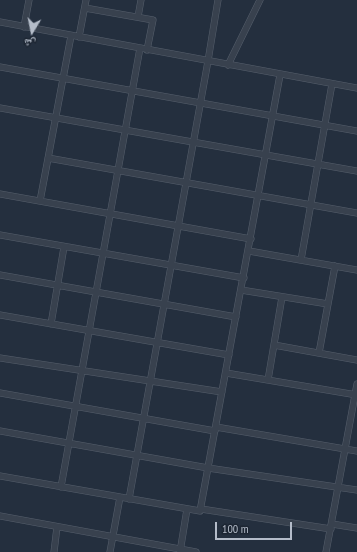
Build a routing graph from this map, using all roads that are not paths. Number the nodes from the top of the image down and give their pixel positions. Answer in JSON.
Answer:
{"nodes":[{"id":1,"x":29,"y":0,"type":"edge"},
{"id":2,"x":86,"y":0,"type":"edge"},
{"id":3,"x":141,"y":0,"type":"edge"},
{"id":4,"x":218,"y":0,"type":"edge"},
{"id":5,"x":260,"y":0,"type":"edge"},
{"id":6,"x":85,"y":8,"type":"junction"},
{"id":7,"x":138,"y":17,"type":"junction"},
{"id":8,"x":0,"y":22,"type":"edge"},
{"id":9,"x":24,"y":27,"type":"junction"},
{"id":10,"x":71,"y":36,"type":"junction"},
{"id":11,"x":79,"y":37,"type":"junction"},
{"id":12,"x":140,"y":48,"type":"junction"},
{"id":13,"x":147,"y":50,"type":"junction"},
{"id":14,"x":208,"y":61,"type":"junction"},
{"id":15,"x":228,"y":65,"type":"junction"},
{"id":16,"x":0,"y":67,"type":"edge"},
{"id":17,"x":280,"y":75,"type":"junction"},
{"id":18,"x":63,"y":78,"type":"junction"},
{"id":19,"x":332,"y":84,"type":"junction"},
{"id":20,"x":357,"y":88,"type":"edge"},
{"id":21,"x":133,"y":91,"type":"junction"},
{"id":22,"x":200,"y":103,"type":"junction"},
{"id":23,"x":0,"y":108,"type":"edge"},
{"id":24,"x":273,"y":116,"type":"junction"},
{"id":25,"x":56,"y":118,"type":"junction"},
{"id":26,"x":325,"y":126,"type":"junction"},
{"id":27,"x":126,"y":130,"type":"junction"},
{"id":28,"x":357,"y":131,"type":"edge"},
{"id":29,"x":193,"y":142,"type":"junction"},
{"id":30,"x":266,"y":155,"type":"junction"},
{"id":31,"x":48,"y":158,"type":"junction"},
{"id":32,"x":318,"y":164,"type":"junction"},
{"id":33,"x":118,"y":170,"type":"junction"},
{"id":34,"x":357,"y":171,"type":"edge"},
{"id":35,"x":186,"y":183,"type":"junction"},
{"id":36,"x":0,"y":194,"type":"edge"},
{"id":37,"x":258,"y":196,"type":"junction"},
{"id":38,"x":40,"y":201,"type":"junction"},
{"id":39,"x":311,"y":204,"type":"junction"},
{"id":40,"x":357,"y":212,"type":"edge"},
{"id":41,"x":110,"y":214,"type":"junction"},
{"id":42,"x":178,"y":226,"type":"junction"},
{"id":43,"x":0,"y":235,"type":"edge"},
{"id":44,"x":251,"y":239,"type":"junction"},
{"id":45,"x":64,"y":247,"type":"junction"},
{"id":46,"x":249,"y":251,"type":"junction"},
{"id":47,"x":103,"y":254,"type":"junction"},
{"id":48,"x":301,"y":260,"type":"junction"},
{"id":49,"x":171,"y":266,"type":"junction"},
{"id":50,"x":335,"y":266,"type":"junction"},
{"id":51,"x":357,"y":270,"type":"edge"},
{"id":52,"x":0,"y":275,"type":"edge"},
{"id":53,"x":244,"y":278,"type":"junction"},
{"id":54,"x":57,"y":285,"type":"junction"},
{"id":55,"x":241,"y":290,"type":"junction"},
{"id":56,"x":96,"y":292,"type":"junction"},
{"id":57,"x":282,"y":297,"type":"junction"},
{"id":58,"x":164,"y":304,"type":"junction"},
{"id":59,"x":328,"y":304,"type":"junction"},
{"id":60,"x":0,"y":315,"type":"edge"},
{"id":61,"x":236,"y":317,"type":"junction"},
{"id":62,"x":51,"y":324,"type":"junction"},
{"id":63,"x":89,"y":331,"type":"junction"},
{"id":64,"x":157,"y":343,"type":"junction"},
{"id":65,"x":274,"y":345,"type":"junction"},
{"id":66,"x":319,"y":353,"type":"junction"},
{"id":67,"x":229,"y":355,"type":"junction"},
{"id":68,"x":0,"y":358,"type":"edge"},
{"id":69,"x":357,"y":360,"type":"edge"},
{"id":70,"x":82,"y":370,"type":"junction"},
{"id":71,"x":226,"y":373,"type":"junction"},
{"id":72,"x":268,"y":380,"type":"junction"},
{"id":73,"x":150,"y":381,"type":"junction"},
{"id":74,"x":357,"y":384,"type":"edge"},
{"id":75,"x":222,"y":392,"type":"junction"},
{"id":76,"x":0,"y":393,"type":"edge"},
{"id":77,"x":356,"y":395,"type":"edge"},
{"id":78,"x":75,"y":406,"type":"junction"},
{"id":79,"x":144,"y":418,"type":"junction"},
{"id":80,"x":215,"y":429,"type":"junction"},
{"id":81,"x":0,"y":431,"type":"edge"},
{"id":82,"x":69,"y":443,"type":"junction"},
{"id":83,"x":345,"y":449,"type":"junction"},
{"id":84,"x":357,"y":451,"type":"edge"},
{"id":85,"x":137,"y":455,"type":"junction"},
{"id":86,"x":208,"y":468,"type":"junction"},
{"id":87,"x":0,"y":476,"type":"edge"},
{"id":88,"x":61,"y":487,"type":"junction"},
{"id":89,"x":338,"y":488,"type":"junction"},
{"id":90,"x":357,"y":490,"type":"edge"},
{"id":91,"x":120,"y":497,"type":"junction"},
{"id":92,"x":129,"y":499,"type":"junction"},
{"id":93,"x":187,"y":509,"type":"junction"},
{"id":94,"x":201,"y":509,"type":"junction"},
{"id":95,"x":0,"y":516,"type":"edge"},
{"id":96,"x":331,"y":526,"type":"junction"},
{"id":97,"x":57,"y":527,"type":"junction"},
{"id":98,"x":357,"y":528,"type":"edge"},
{"id":99,"x":113,"y":537,"type":"junction"},
{"id":100,"x":180,"y":551,"type":"edge"},
{"id":101,"x":54,"y":552,"type":"edge"},
{"id":102,"x":110,"y":552,"type":"edge"},
{"id":103,"x":196,"y":552,"type":"edge"},
{"id":104,"x":326,"y":552,"type":"edge"}],
"edges":[{"from":1,"to":9,"type":"street"},
{"from":2,"to":6,"type":"street"},
{"from":3,"to":7,"type":"street"},
{"from":4,"to":14,"type":"street"},
{"from":5,"to":15,"type":"street"},
{"from":6,"to":7,"type":"street"},
{"from":6,"to":11,"type":"street"},
{"from":7,"to":13,"type":"street"},
{"from":8,"to":9,"type":"street"},
{"from":9,"to":10,"type":"street"},
{"from":10,"to":11,"type":"street"},
{"from":10,"to":18,"type":"street"},
{"from":11,"to":12,"type":"street"},
{"from":12,"to":13,"type":"street"},
{"from":12,"to":21,"type":"street"},
{"from":13,"to":14,"type":"street"},
{"from":14,"to":15,"type":"street"},
{"from":14,"to":22,"type":"street"},
{"from":15,"to":17,"type":"street"},
{"from":16,"to":18,"type":"street"},
{"from":17,"to":19,"type":"street"},
{"from":17,"to":24,"type":"street"},
{"from":18,"to":21,"type":"street"},
{"from":18,"to":25,"type":"street"},
{"from":19,"to":20,"type":"street"},
{"from":19,"to":26,"type":"street"},
{"from":21,"to":22,"type":"street"},
{"from":21,"to":27,"type":"street"},
{"from":22,"to":24,"type":"street"},
{"from":22,"to":29,"type":"street"},
{"from":23,"to":25,"type":"street"},
{"from":24,"to":26,"type":"street"},
{"from":24,"to":30,"type":"street"},
{"from":25,"to":27,"type":"street"},
{"from":25,"to":31,"type":"street"},
{"from":26,"to":28,"type":"street"},
{"from":26,"to":32,"type":"street"},
{"from":27,"to":29,"type":"street"},
{"from":27,"to":33,"type":"street"},
{"from":29,"to":30,"type":"street"},
{"from":29,"to":35,"type":"street"},
{"from":30,"to":32,"type":"street"},
{"from":30,"to":37,"type":"street"},
{"from":31,"to":33,"type":"street"},
{"from":31,"to":38,"type":"street"},
{"from":32,"to":34,"type":"street"},
{"from":32,"to":39,"type":"street"},
{"from":33,"to":35,"type":"street"},
{"from":33,"to":41,"type":"street"},
{"from":35,"to":37,"type":"street"},
{"from":35,"to":42,"type":"street"},
{"from":36,"to":38,"type":"street"},
{"from":37,"to":39,"type":"street"},
{"from":37,"to":44,"type":"street"},
{"from":38,"to":41,"type":"street"},
{"from":39,"to":40,"type":"street"},
{"from":39,"to":48,"type":"street"},
{"from":41,"to":42,"type":"street"},
{"from":41,"to":47,"type":"street"},
{"from":42,"to":44,"type":"street"},
{"from":42,"to":49,"type":"street"},
{"from":43,"to":45,"type":"street"},
{"from":44,"to":46,"type":"street"},
{"from":45,"to":47,"type":"street"},
{"from":45,"to":54,"type":"street"},
{"from":46,"to":48,"type":"street"},
{"from":46,"to":53,"type":"street"},
{"from":47,"to":49,"type":"street"},
{"from":47,"to":56,"type":"street"},
{"from":48,"to":50,"type":"street"},
{"from":49,"to":53,"type":"street"},
{"from":49,"to":58,"type":"street"},
{"from":50,"to":51,"type":"street"},
{"from":50,"to":59,"type":"street"},
{"from":52,"to":54,"type":"street"},
{"from":53,"to":55,"type":"street"},
{"from":54,"to":56,"type":"street"},
{"from":54,"to":62,"type":"street"},
{"from":55,"to":57,"type":"street"},
{"from":55,"to":61,"type":"street"},
{"from":56,"to":58,"type":"street"},
{"from":56,"to":63,"type":"street"},
{"from":57,"to":59,"type":"street"},
{"from":57,"to":65,"type":"street"},
{"from":58,"to":61,"type":"street"},
{"from":58,"to":64,"type":"street"},
{"from":59,"to":66,"type":"street"},
{"from":60,"to":62,"type":"street"},
{"from":61,"to":67,"type":"street"},
{"from":62,"to":63,"type":"street"},
{"from":63,"to":64,"type":"street"},
{"from":63,"to":70,"type":"street"},
{"from":64,"to":67,"type":"street"},
{"from":64,"to":73,"type":"street"},
{"from":65,"to":66,"type":"street"},
{"from":65,"to":72,"type":"street"},
{"from":66,"to":69,"type":"street"},
{"from":67,"to":71,"type":"street"},
{"from":68,"to":70,"type":"street"},
{"from":70,"to":73,"type":"street"},
{"from":70,"to":78,"type":"street"},
{"from":71,"to":72,"type":"street"},
{"from":71,"to":75,"type":"street"},
{"from":72,"to":77,"type":"street"},
{"from":73,"to":75,"type":"street"},
{"from":73,"to":79,"type":"street"},
{"from":74,"to":77,"type":"street"},
{"from":75,"to":80,"type":"street"},
{"from":76,"to":78,"type":"street"},
{"from":77,"to":83,"type":"street"},
{"from":78,"to":79,"type":"street"},
{"from":78,"to":82,"type":"street"},
{"from":79,"to":80,"type":"street"},
{"from":79,"to":85,"type":"street"},
{"from":80,"to":83,"type":"street"},
{"from":80,"to":86,"type":"street"},
{"from":81,"to":82,"type":"street"},
{"from":82,"to":85,"type":"street"},
{"from":82,"to":88,"type":"street"},
{"from":83,"to":84,"type":"street"},
{"from":83,"to":89,"type":"street"},
{"from":85,"to":86,"type":"street"},
{"from":85,"to":92,"type":"street"},
{"from":86,"to":89,"type":"street"},
{"from":86,"to":94,"type":"street"},
{"from":87,"to":88,"type":"street"},
{"from":88,"to":91,"type":"street"},
{"from":89,"to":90,"type":"street"},
{"from":89,"to":96,"type":"street"},
{"from":91,"to":92,"type":"street"},
{"from":91,"to":99,"type":"street"},
{"from":92,"to":93,"type":"street"},
{"from":93,"to":94,"type":"street"},
{"from":93,"to":100,"type":"street"},
{"from":94,"to":96,"type":"street"},
{"from":95,"to":97,"type":"street"},
{"from":96,"to":98,"type":"street"},
{"from":96,"to":104,"type":"street"},
{"from":97,"to":99,"type":"street"},
{"from":97,"to":101,"type":"street"},
{"from":99,"to":100,"type":"street"},
{"from":99,"to":102,"type":"street"},
{"from":100,"to":103,"type":"street"}]}
